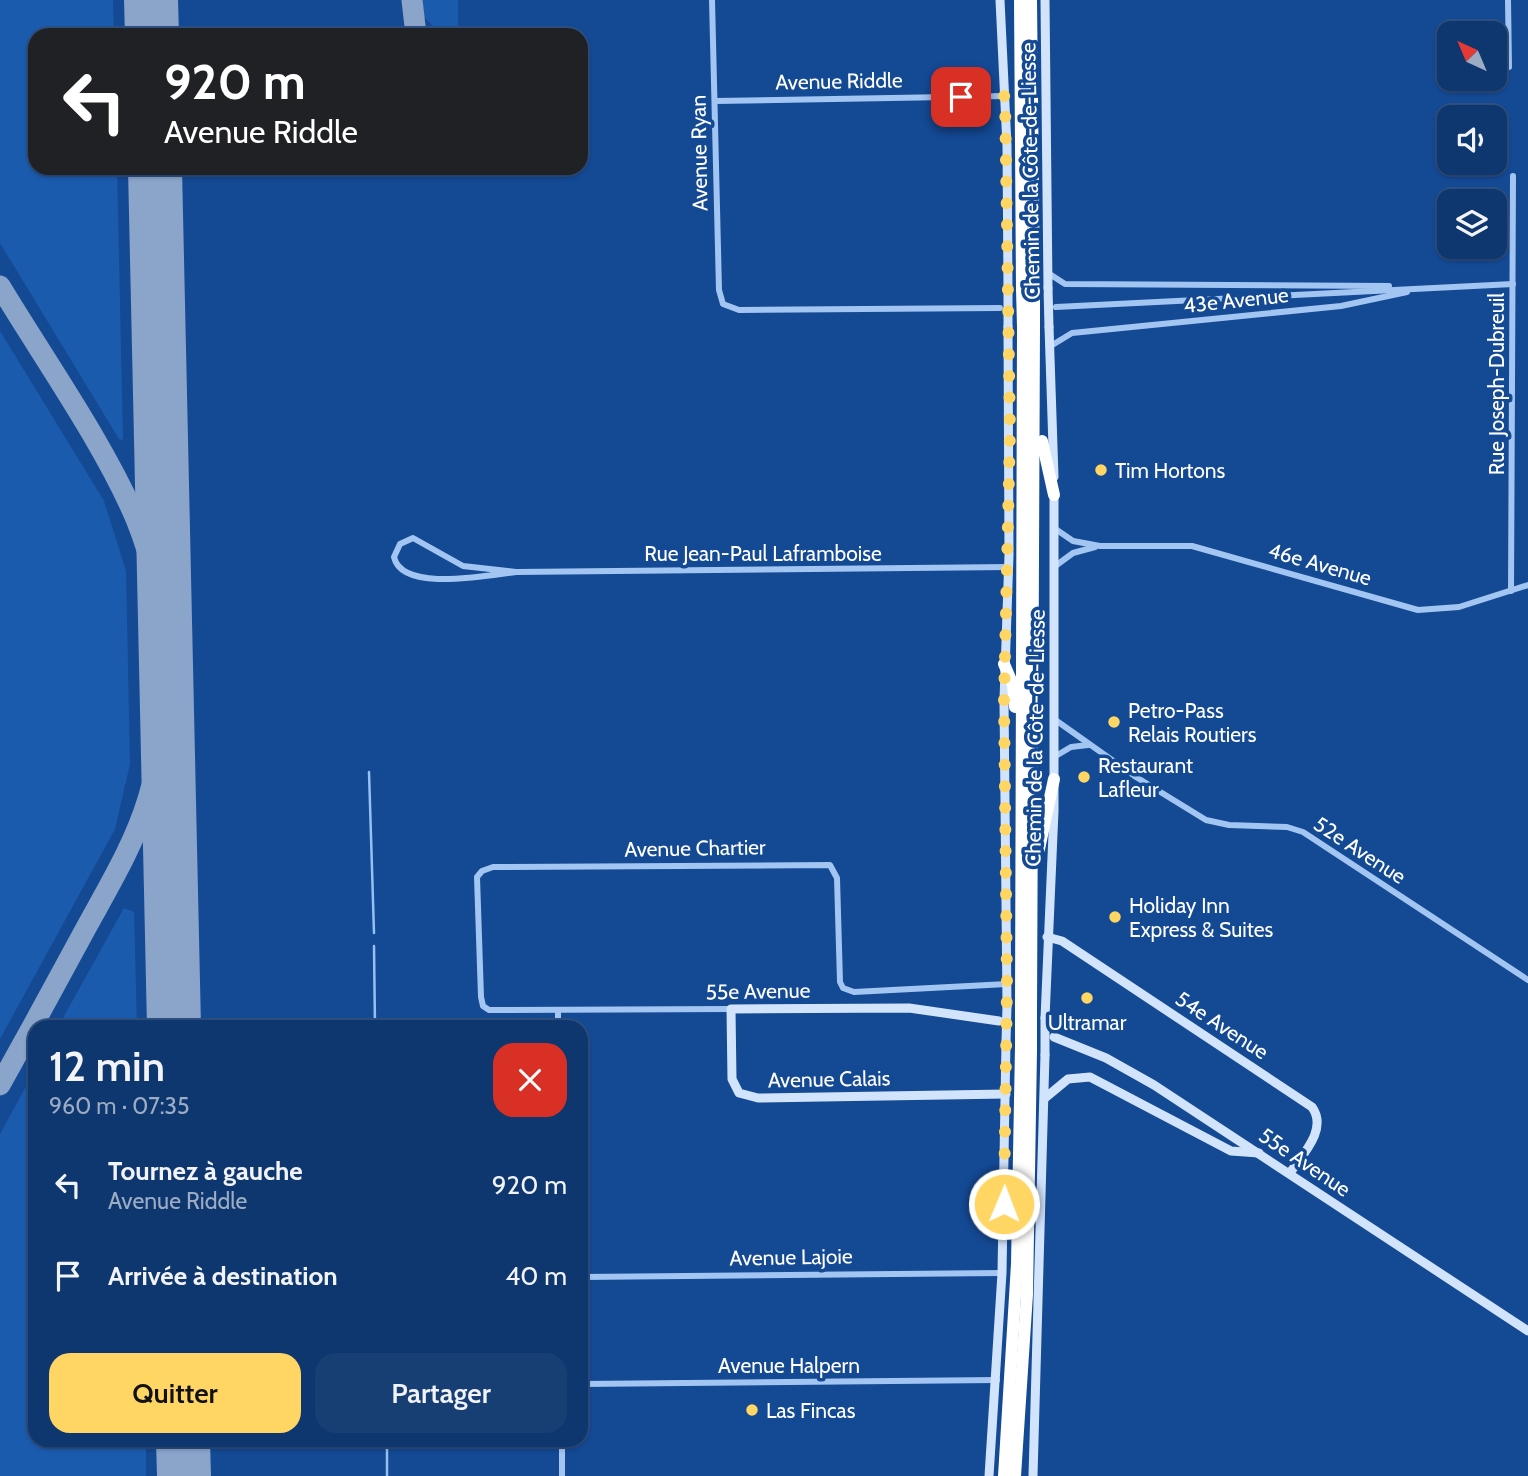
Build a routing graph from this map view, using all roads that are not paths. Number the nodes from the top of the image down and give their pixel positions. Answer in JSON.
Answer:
{"nodes":[{"id":1,"x":712,"y":0,"type":"edge"},
{"id":2,"x":1000,"y":0,"type":"edge"},
{"id":3,"x":1011,"y":0,"type":"edge"},
{"id":4,"x":1020,"y":0,"type":"edge"},
{"id":5,"x":1031,"y":0,"type":"edge"},
{"id":6,"x":1045,"y":0,"type":"edge"},
{"id":7,"x":1508,"y":0,"type":"edge"},
{"id":8,"x":1020,"y":58,"type":"junction"},
{"id":9,"x":1509,"y":67,"type":"dead end"},
{"id":10,"x":1005,"y":96,"type":"junction"},
{"id":11,"x":715,"y":101,"type":"junction"},
{"id":12,"x":1513,"y":176,"type":"dead end"},
{"id":13,"x":1048,"y":273,"type":"junction"},
{"id":14,"x":1513,"y":284,"type":"junction"},
{"id":15,"x":1429,"y":286,"type":"junction"},
{"id":16,"x":1028,"y":288,"type":"junction"},
{"id":17,"x":1000,"y":307,"type":"dead end"},
{"id":18,"x":1056,"y":307,"type":"dead end"},
{"id":19,"x":1028,"y":327,"type":"junction"},
{"id":20,"x":1049,"y":347,"type":"junction"},
{"id":21,"x":1035,"y":389,"type":"junction"},
{"id":22,"x":1054,"y":495,"type":"junction"},
{"id":23,"x":1054,"y":528,"type":"junction"},
{"id":24,"x":1100,"y":546,"type":"junction"},
{"id":25,"x":1009,"y":567,"type":"junction"},
{"id":26,"x":1054,"y":567,"type":"junction"},
{"id":27,"x":516,"y":572,"type":"junction"},
{"id":28,"x":1528,"y":585,"type":"edge"},
{"id":29,"x":1511,"y":591,"type":"junction"},
{"id":30,"x":1004,"y":663,"type":"junction"},
{"id":31,"x":1054,"y":719,"type":"junction"},
{"id":32,"x":1088,"y":745,"type":"junction"},
{"id":33,"x":1022,"y":753,"type":"junction"},
{"id":34,"x":1054,"y":757,"type":"junction"},
{"id":35,"x":1054,"y":779,"type":"junction"},
{"id":36,"x":1032,"y":881,"type":"junction"},
{"id":37,"x":1047,"y":937,"type":"junction"},
{"id":38,"x":1528,"y":980,"type":"edge"},
{"id":39,"x":1007,"y":984,"type":"junction"},
{"id":40,"x":731,"y":1009,"type":"junction"},
{"id":41,"x":558,"y":1012,"type":"junction"},
{"id":42,"x":1026,"y":1012,"type":"junction"},
{"id":43,"x":558,"y":1020,"type":"edge"},
{"id":44,"x":999,"y":1021,"type":"dead end"},
{"id":45,"x":1054,"y":1037,"type":"dead end"},
{"id":46,"x":1026,"y":1048,"type":"junction"},
{"id":47,"x":1006,"y":1094,"type":"junction"},
{"id":48,"x":1045,"y":1098,"type":"junction"},
{"id":49,"x":1262,"y":1154,"type":"junction"},
{"id":50,"x":1290,"y":1173,"type":"junction"},
{"id":51,"x":1002,"y":1273,"type":"junction"},
{"id":52,"x":588,"y":1277,"type":"edge"},
{"id":53,"x":1528,"y":1331,"type":"edge"},
{"id":54,"x":997,"y":1380,"type":"junction"},
{"id":55,"x":588,"y":1384,"type":"edge"},
{"id":56,"x":562,"y":1447,"type":"edge"},
{"id":57,"x":562,"y":1476,"type":"edge"},
{"id":58,"x":989,"y":1476,"type":"edge"},
{"id":59,"x":1004,"y":1476,"type":"edge"},
{"id":60,"x":1017,"y":1476,"type":"edge"},
{"id":61,"x":1033,"y":1476,"type":"edge"}],
"edges":[{"from":1,"to":11,"type":"street","name":"Avenue Ryan"},
{"from":2,"to":10,"type":"main road","name":"Chemin de la Côte-de-Liesse"},
{"from":3,"to":8,"type":"highway"},
{"from":4,"to":8,"type":"highway"},
{"from":5,"to":16,"type":"highway"},
{"from":6,"to":13,"type":"main road","name":"Chemin de la Côte-de-Liesse"},
{"from":7,"to":9,"type":"street"},
{"from":8,"to":16,"type":"highway"},
{"from":10,"to":11,"type":"street","name":"Avenue Riddle"},
{"from":10,"to":25,"type":"main road","name":"Chemin de la Côte-de-Liesse","bridge":true},
{"from":11,"to":17,"type":"street","name":"Avenue Ryan"},
{"from":12,"to":14,"type":"street","name":"Rue Joseph-Dubreuil"},
{"from":13,"to":15,"type":"street","name":"43e Avenue"},
{"from":13,"to":20,"type":"main road","name":"Chemin de la Côte-de-Liesse","bridge":true},
{"from":14,"to":15,"type":"street","name":"43e Avenue"},
{"from":14,"to":29,"type":"street","name":"Rue Joseph-Dubreuil"},
{"from":15,"to":18,"type":"street","name":"43e Avenue"},
{"from":15,"to":20,"type":"street","name":"43e Avenue"},
{"from":16,"to":19,"type":"highway","bridge":true},
{"from":19,"to":21,"type":"highway"},
{"from":19,"to":33,"type":"highway"},
{"from":20,"to":22,"type":"main road","name":"Chemin de la Côte-de-Liesse"},
{"from":21,"to":22,"type":"highway"},
{"from":21,"to":36,"type":"highway"},
{"from":22,"to":23,"type":"main road","name":"Chemin de la Côte-de-Liesse"},
{"from":23,"to":24,"type":"street","name":"46e Avenue"},
{"from":23,"to":26,"type":"main road","name":"Chemin de la Côte-de-Liesse"},
{"from":24,"to":26,"type":"street","name":"46e Avenue"},
{"from":24,"to":29,"type":"street","name":"46e Avenue"},
{"from":25,"to":27,"type":"street","name":"Rue Jean-Paul Laframboise"},
{"from":25,"to":30,"type":"main road","name":"Chemin de la Côte-de-Liesse"},
{"from":26,"to":31,"type":"main road","name":"Chemin de la Côte-de-Liesse"},
{"from":27,"to":27,"type":"street","name":"Rue Jean-Paul Laframboise"},
{"from":28,"to":29,"type":"street","name":"46e Avenue"},
{"from":30,"to":33,"type":"highway"},
{"from":30,"to":39,"type":"main road","name":"Chemin de la Côte-de-Liesse"},
{"from":31,"to":32,"type":"street","name":"52e Avenue"},
{"from":31,"to":34,"type":"main road","name":"Chemin de la Côte-de-Liesse"},
{"from":32,"to":34,"type":"street"},
{"from":32,"to":38,"type":"street","name":"52e Avenue"},
{"from":33,"to":42,"type":"highway"},
{"from":34,"to":35,"type":"main road","name":"Chemin de la Côte-de-Liesse"},
{"from":35,"to":36,"type":"highway"},
{"from":35,"to":37,"type":"main road","name":"Chemin de la Côte-de-Liesse"},
{"from":36,"to":42,"type":"highway"},
{"from":37,"to":48,"type":"main road","name":"Chemin de la Côte-de-Liesse","bridge":true},
{"from":37,"to":50,"type":"main road","name":"54e Avenue"},
{"from":39,"to":41,"type":"street","name":"Avenue Chartier"},
{"from":39,"to":47,"type":"main road","name":"Chemin de la Côte-de-Liesse","bridge":true},
{"from":40,"to":41,"type":"street","name":"55e Avenue"},
{"from":40,"to":44,"type":"main road","name":"55e Avenue"},
{"from":40,"to":47,"type":"main road","name":"Avenue Calais"},
{"from":41,"to":43,"type":"street"},
{"from":42,"to":46,"type":"highway","bridge":true},
{"from":45,"to":49,"type":"main road","name":"55e Avenue"},
{"from":46,"to":59,"type":"highway"},
{"from":46,"to":60,"type":"highway"},
{"from":47,"to":51,"type":"main road","name":"Chemin de la Côte-de-Liesse"},
{"from":48,"to":49,"type":"main road"},
{"from":48,"to":61,"type":"main road","name":"Chemin de la Côte-de-Liesse"},
{"from":49,"to":50,"type":"main road","name":"55e Avenue"},
{"from":50,"to":53,"type":"main road","name":"55e Avenue"},
{"from":51,"to":52,"type":"street","name":"Avenue Lajoie"},
{"from":51,"to":54,"type":"main road","name":"Chemin de la Côte-de-Liesse"},
{"from":54,"to":55,"type":"street","name":"Avenue Halpern"},
{"from":54,"to":58,"type":"main road","name":"Chemin de la Côte-de-Liesse"},
{"from":56,"to":57,"type":"street"}]}
